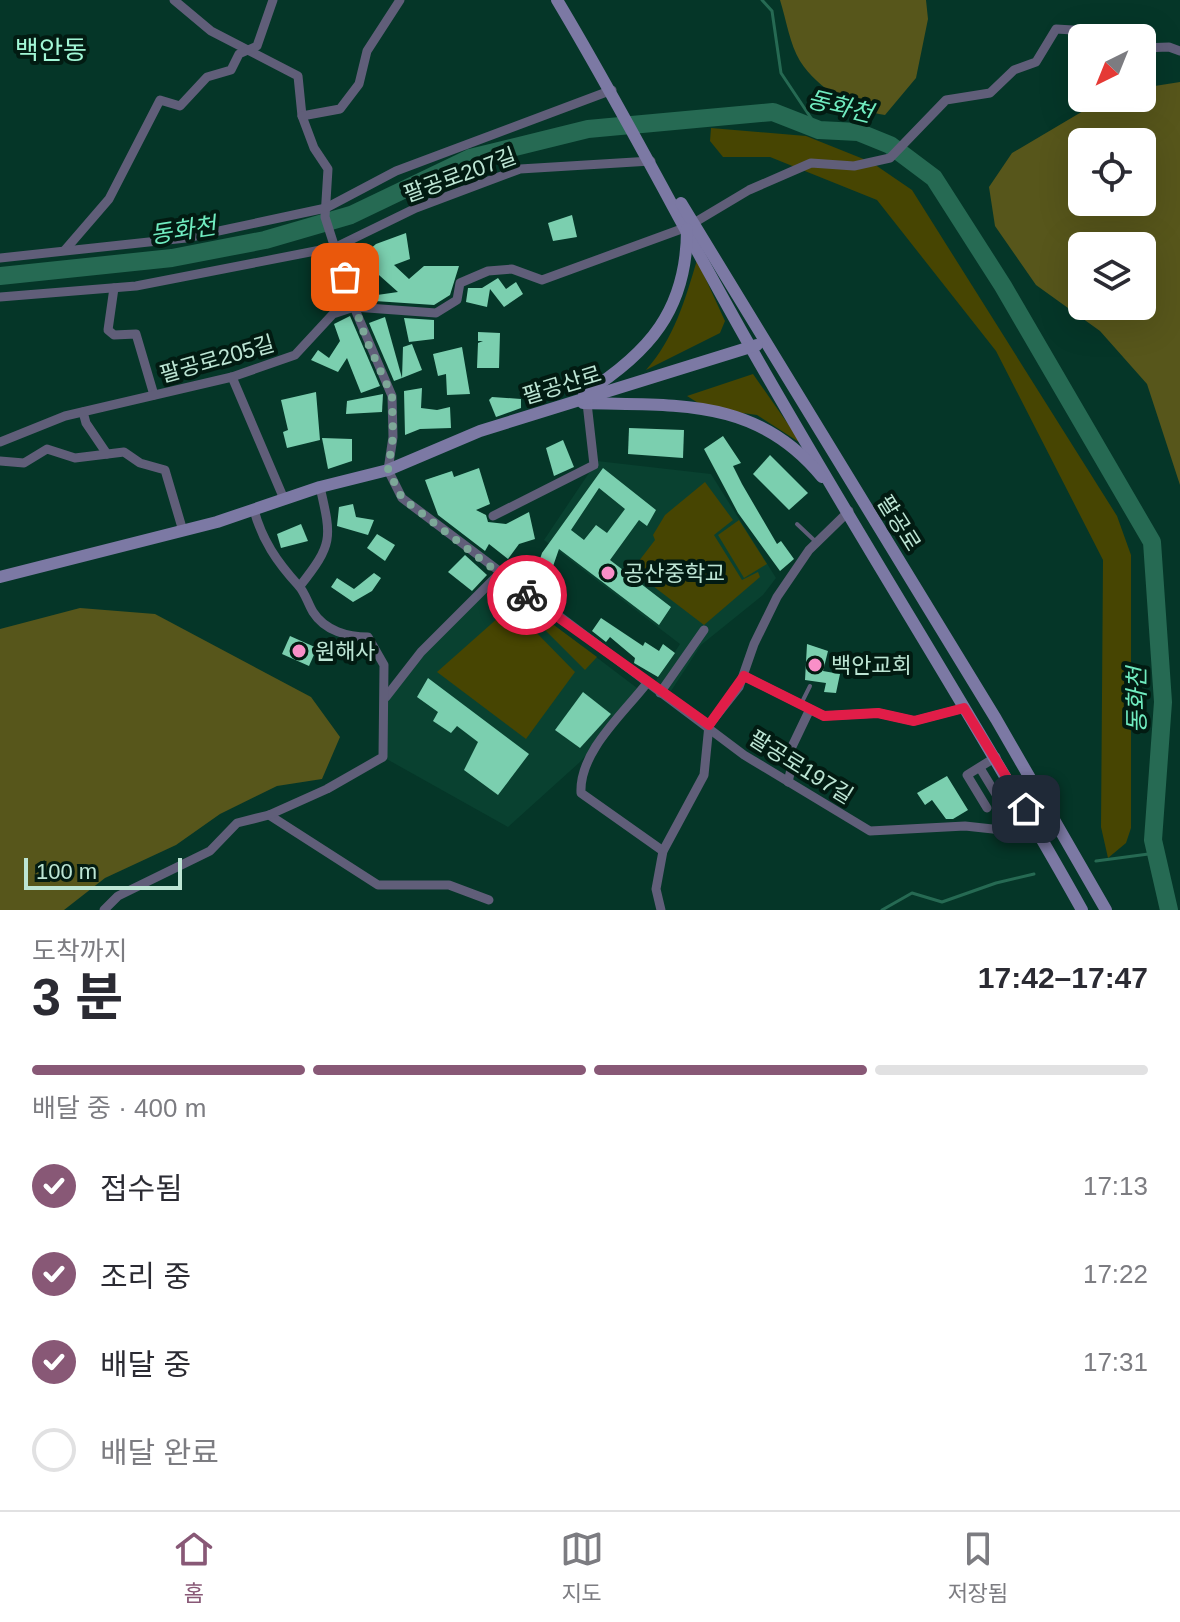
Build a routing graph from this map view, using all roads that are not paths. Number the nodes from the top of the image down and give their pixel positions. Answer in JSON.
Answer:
{"nodes":[{"id":1,"x":174,"y":0,"type":"edge"},
{"id":2,"x":273,"y":0,"type":"edge"},
{"id":3,"x":400,"y":0,"type":"edge"},
{"id":4,"x":557,"y":0,"type":"edge"},
{"id":5,"x":1068,"y":30,"type":"edge"},
{"id":6,"x":1156,"y":47,"type":"edge"},
{"id":7,"x":246,"y":50,"type":"junction"},
{"id":8,"x":1180,"y":51,"type":"edge"},
{"id":9,"x":612,"y":90,"type":"junction"},
{"id":10,"x":302,"y":116,"type":"junction"},
{"id":11,"x":651,"y":161,"type":"junction"},
{"id":12,"x":326,"y":213,"type":"junction"},
{"id":13,"x":691,"y":225,"type":"junction"},
{"id":14,"x":335,"y":245,"type":"junction"},
{"id":15,"x":65,"y":250,"type":"junction"},
{"id":16,"x":3,"y":256,"type":"edge"},
{"id":17,"x":114,"y":288,"type":"junction"},
{"id":18,"x":0,"y":297,"type":"edge"},
{"id":19,"x":354,"y":307,"type":"junction"},
{"id":20,"x":764,"y":341,"type":"junction"},
{"id":21,"x":751,"y":348,"type":"junction"},
{"id":22,"x":232,"y":377,"type":"junction"},
{"id":23,"x":154,"y":395,"type":"junction"},
{"id":24,"x":571,"y":403,"type":"junction"},
{"id":25,"x":587,"y":403,"type":"junction"},
{"id":26,"x":83,"y":412,"type":"junction"},
{"id":27,"x":0,"y":442,"type":"edge"},
{"id":28,"x":107,"y":454,"type":"junction"},
{"id":29,"x":0,"y":461,"type":"edge"},
{"id":30,"x":388,"y":470,"type":"junction"},
{"id":31,"x":320,"y":487,"type":"junction"},
{"id":32,"x":284,"y":499,"type":"junction"},
{"id":33,"x":254,"y":510,"type":"junction"},
{"id":34,"x":849,"y":511,"type":"junction"},
{"id":35,"x":493,"y":516,"type":"dead end"},
{"id":36,"x":797,"y":524,"type":"dead end"},
{"id":37,"x":183,"y":531,"type":"junction"},
{"id":38,"x":817,"y":543,"type":"junction"},
{"id":39,"x":499,"y":574,"type":"junction"},
{"id":40,"x":0,"y":577,"type":"edge"},
{"id":41,"x":300,"y":586,"type":"junction"},
{"id":42,"x":704,"y":630,"type":"dead end"},
{"id":43,"x":744,"y":676,"type":"junction"},
{"id":44,"x":647,"y":683,"type":"junction"},
{"id":45,"x":810,"y":686,"type":"dead end"},
{"id":46,"x":660,"y":693,"type":"junction"},
{"id":47,"x":386,"y":697,"type":"junction"},
{"id":48,"x":806,"y":707,"type":"junction"},
{"id":49,"x":964,"y":708,"type":"junction"},
{"id":50,"x":709,"y":725,"type":"junction"},
{"id":51,"x":996,"y":757,"type":"junction"},
{"id":52,"x":980,"y":768,"type":"junction"},
{"id":53,"x":788,"y":782,"type":"junction"},
{"id":54,"x":987,"y":808,"type":"dead end"},
{"id":55,"x":269,"y":815,"type":"junction"},
{"id":56,"x":1057,"y":825,"type":"junction"},
{"id":57,"x":1009,"y":828,"type":"junction"},
{"id":58,"x":1040,"y":834,"type":"junction"},
{"id":59,"x":663,"y":851,"type":"junction"},
{"id":60,"x":489,"y":900,"type":"dead end"},
{"id":61,"x":104,"y":910,"type":"edge"},
{"id":62,"x":661,"y":910,"type":"edge"},
{"id":63,"x":1082,"y":910,"type":"edge"},
{"id":64,"x":1106,"y":910,"type":"edge"}],
"edges":[{"from":1,"to":7,"type":"street"},
{"from":2,"to":7,"type":"street"},
{"from":3,"to":10,"type":"street"},
{"from":4,"to":9,"type":"main road","name":"팔공로"},
{"from":5,"to":13,"type":"street"},
{"from":6,"to":8,"type":"street"},
{"from":7,"to":10,"type":"street"},
{"from":7,"to":15,"type":"street"},
{"from":9,"to":11,"type":"main road","name":"팔공로"},
{"from":9,"to":12,"type":"street"},
{"from":10,"to":12,"type":"street"},
{"from":11,"to":13,"type":"main road","name":"팔공로"},
{"from":11,"to":14,"type":"street","name":"팔공로207길"},
{"from":12,"to":14,"type":"street"},
{"from":12,"to":15,"type":"street"},
{"from":13,"to":19,"type":"street"},
{"from":13,"to":20,"type":"main road","name":"팔공로"},
{"from":13,"to":21,"type":"main road","name":"팔공로"},
{"from":13,"to":24,"type":"main road"},
{"from":14,"to":17,"type":"street","name":"팔공로207길"},
{"from":14,"to":19,"type":"street"},
{"from":15,"to":16,"type":"street"},
{"from":17,"to":18,"type":"street","name":"팔공로207길"},
{"from":17,"to":23,"type":"street"},
{"from":19,"to":22,"type":"street","name":"팔공로205길"},
{"from":19,"to":30,"type":"street"},
{"from":20,"to":21,"type":"main road","name":"팔공산로"},
{"from":20,"to":56,"type":"main road","name":"팔공로"},
{"from":21,"to":24,"type":"main road","name":"팔공산로"},
{"from":21,"to":34,"type":"main road","name":"팔공로"},
{"from":22,"to":23,"type":"street","name":"팔공로205길"},
{"from":22,"to":32,"type":"street"},
{"from":23,"to":26,"type":"street","name":"팔공로205길"},
{"from":24,"to":25,"type":"main road"},
{"from":24,"to":30,"type":"main road","name":"팔공산로"},
{"from":25,"to":34,"type":"main road"},
{"from":25,"to":35,"type":"street"},
{"from":26,"to":27,"type":"street","name":"팔공로205길"},
{"from":26,"to":28,"type":"street"},
{"from":28,"to":29,"type":"street"},
{"from":28,"to":37,"type":"street"},
{"from":30,"to":31,"type":"main road","name":"팔공산로"},
{"from":30,"to":39,"type":"street","name":"팔공로197길"},
{"from":31,"to":32,"type":"main road","name":"팔공산로"},
{"from":31,"to":41,"type":"street"},
{"from":32,"to":33,"type":"main road","name":"팔공산로"},
{"from":33,"to":37,"type":"main road","name":"팔공산로"},
{"from":33,"to":41,"type":"street"},
{"from":34,"to":38,"type":"street"},
{"from":34,"to":49,"type":"main road","name":"팔공로"},
{"from":36,"to":38,"type":"lane"},
{"from":37,"to":40,"type":"main road","name":"팔공산로"},
{"from":38,"to":43,"type":"street"},
{"from":39,"to":44,"type":"street","name":"팔공로197길"},
{"from":39,"to":47,"type":"street"},
{"from":41,"to":47,"type":"street"},
{"from":42,"to":46,"type":"street"},
{"from":43,"to":48,"type":"street"},
{"from":43,"to":50,"type":"street"},
{"from":44,"to":46,"type":"street","name":"팔공로197길"},
{"from":44,"to":59,"type":"street"},
{"from":45,"to":48,"type":"lane"},
{"from":46,"to":50,"type":"street","name":"팔공로197길"},
{"from":47,"to":55,"type":"street"},
{"from":48,"to":49,"type":"street"},
{"from":48,"to":53,"type":"street"},
{"from":49,"to":51,"type":"main road","name":"팔공로"},
{"from":50,"to":53,"type":"street","name":"팔공로197길"},
{"from":50,"to":59,"type":"street"},
{"from":51,"to":52,"type":"street"},
{"from":51,"to":58,"type":"main road","name":"팔공로"},
{"from":52,"to":54,"type":"street"},
{"from":52,"to":57,"type":"street"},
{"from":53,"to":57,"type":"street","name":"팔공로197길"},
{"from":55,"to":60,"type":"street"},
{"from":55,"to":61,"type":"street"},
{"from":56,"to":58,"type":"street"},
{"from":56,"to":64,"type":"main road","name":"팔공로"},
{"from":57,"to":58,"type":"street","name":"팔공로197길"},
{"from":58,"to":63,"type":"main road","name":"팔공로"},
{"from":59,"to":62,"type":"street"}]}
